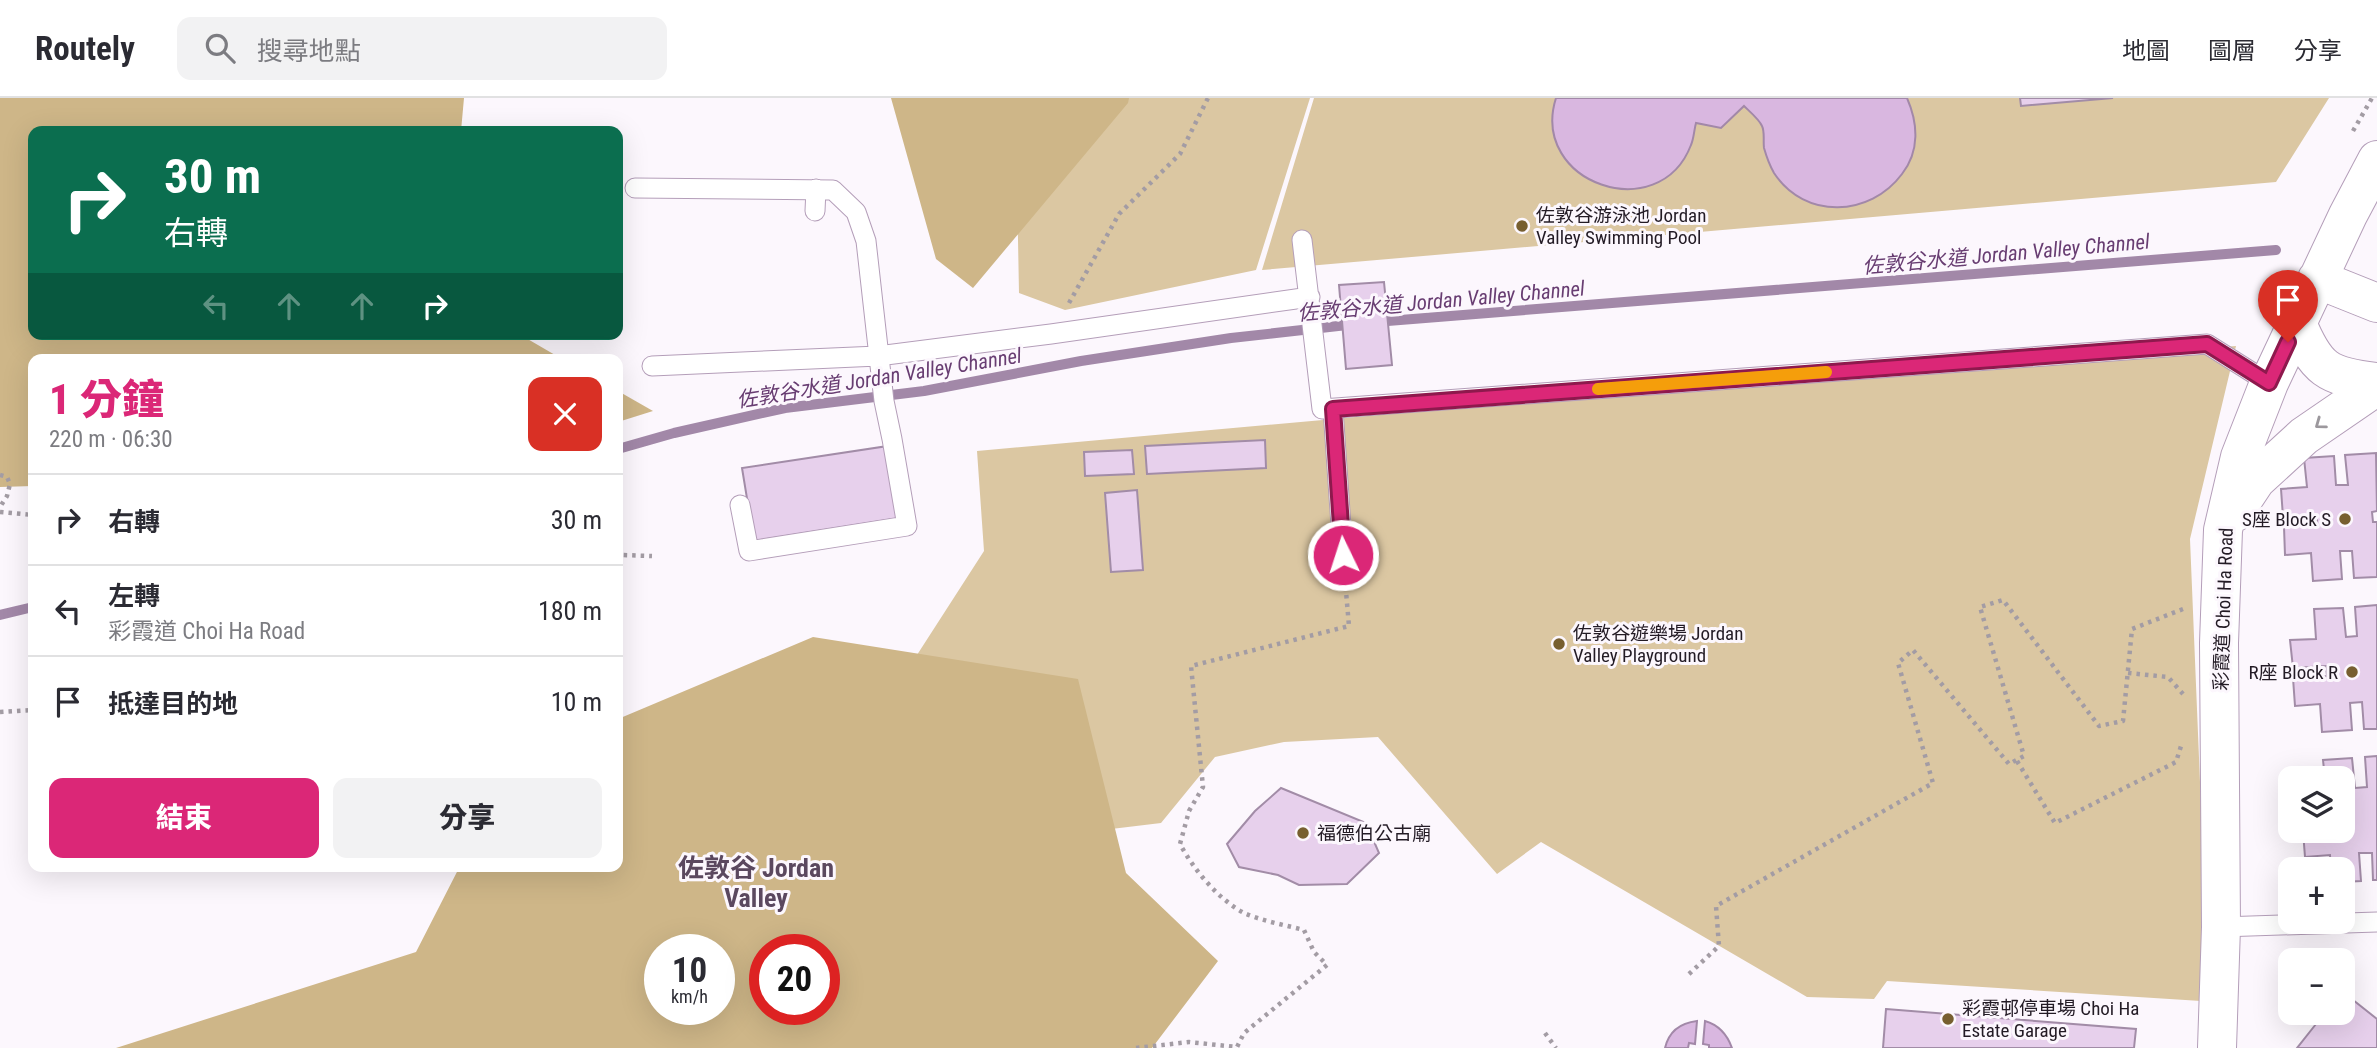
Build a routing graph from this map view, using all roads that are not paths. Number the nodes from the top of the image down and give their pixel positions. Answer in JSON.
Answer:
{"nodes":[{"id":1,"x":2377,"y":160,"type":"edge"},
{"id":2,"x":635,"y":188,"type":"dead end"},
{"id":3,"x":816,"y":189,"type":"junction"},
{"id":4,"x":815,"y":211,"type":"dead end"},
{"id":5,"x":1302,"y":240,"type":"dead end"},
{"id":6,"x":2317,"y":279,"type":"junction"},
{"id":7,"x":1310,"y":298,"type":"junction"},
{"id":8,"x":2377,"y":303,"type":"edge"},
{"id":9,"x":2297,"y":323,"type":"junction"},
{"id":10,"x":878,"y":356,"type":"junction"},
{"id":11,"x":652,"y":366,"type":"dead end"},
{"id":12,"x":2269,"y":383,"type":"junction"},
{"id":13,"x":2377,"y":384,"type":"edge"},
{"id":14,"x":1328,"y":409,"type":"junction"},
{"id":15,"x":740,"y":505,"type":"dead end"},
{"id":16,"x":2224,"y":530,"type":"junction"},
{"id":17,"x":1343,"y":555,"type":"road end"},
{"id":18,"x":2377,"y":922,"type":"edge"},
{"id":19,"x":2221,"y":927,"type":"junction"},
{"id":20,"x":2217,"y":1048,"type":"edge"}],
"edges":[{"from":1,"to":6,"type":"street","name":"彩霞道 Choi Ha Road"},
{"from":2,"to":3,"type":"lane"},
{"from":3,"to":4,"type":"lane"},
{"from":3,"to":10,"type":"lane"},
{"from":5,"to":7,"type":"lane"},
{"from":6,"to":8,"type":"street"},
{"from":6,"to":9,"type":"street","name":"彩霞道 Choi Ha Road"},
{"from":7,"to":10,"type":"lane"},
{"from":7,"to":14,"type":"lane"},
{"from":9,"to":12,"type":"street","name":"彩霞道 Choi Ha Road"},
{"from":9,"to":13,"type":"street"},
{"from":10,"to":11,"type":"lane"},
{"from":10,"to":15,"type":"lane"},
{"from":12,"to":14,"type":"lane"},
{"from":12,"to":16,"type":"street","name":"彩霞道 Choi Ha Road"},
{"from":13,"to":16,"type":"street","one_way":true},
{"from":14,"to":17,"type":"lane"},
{"from":16,"to":19,"type":"street","name":"彩霞道 Choi Ha Road"},
{"from":18,"to":19,"type":"lane"},
{"from":19,"to":20,"type":"street","name":"彩霞道 Choi Ha Road"}]}
